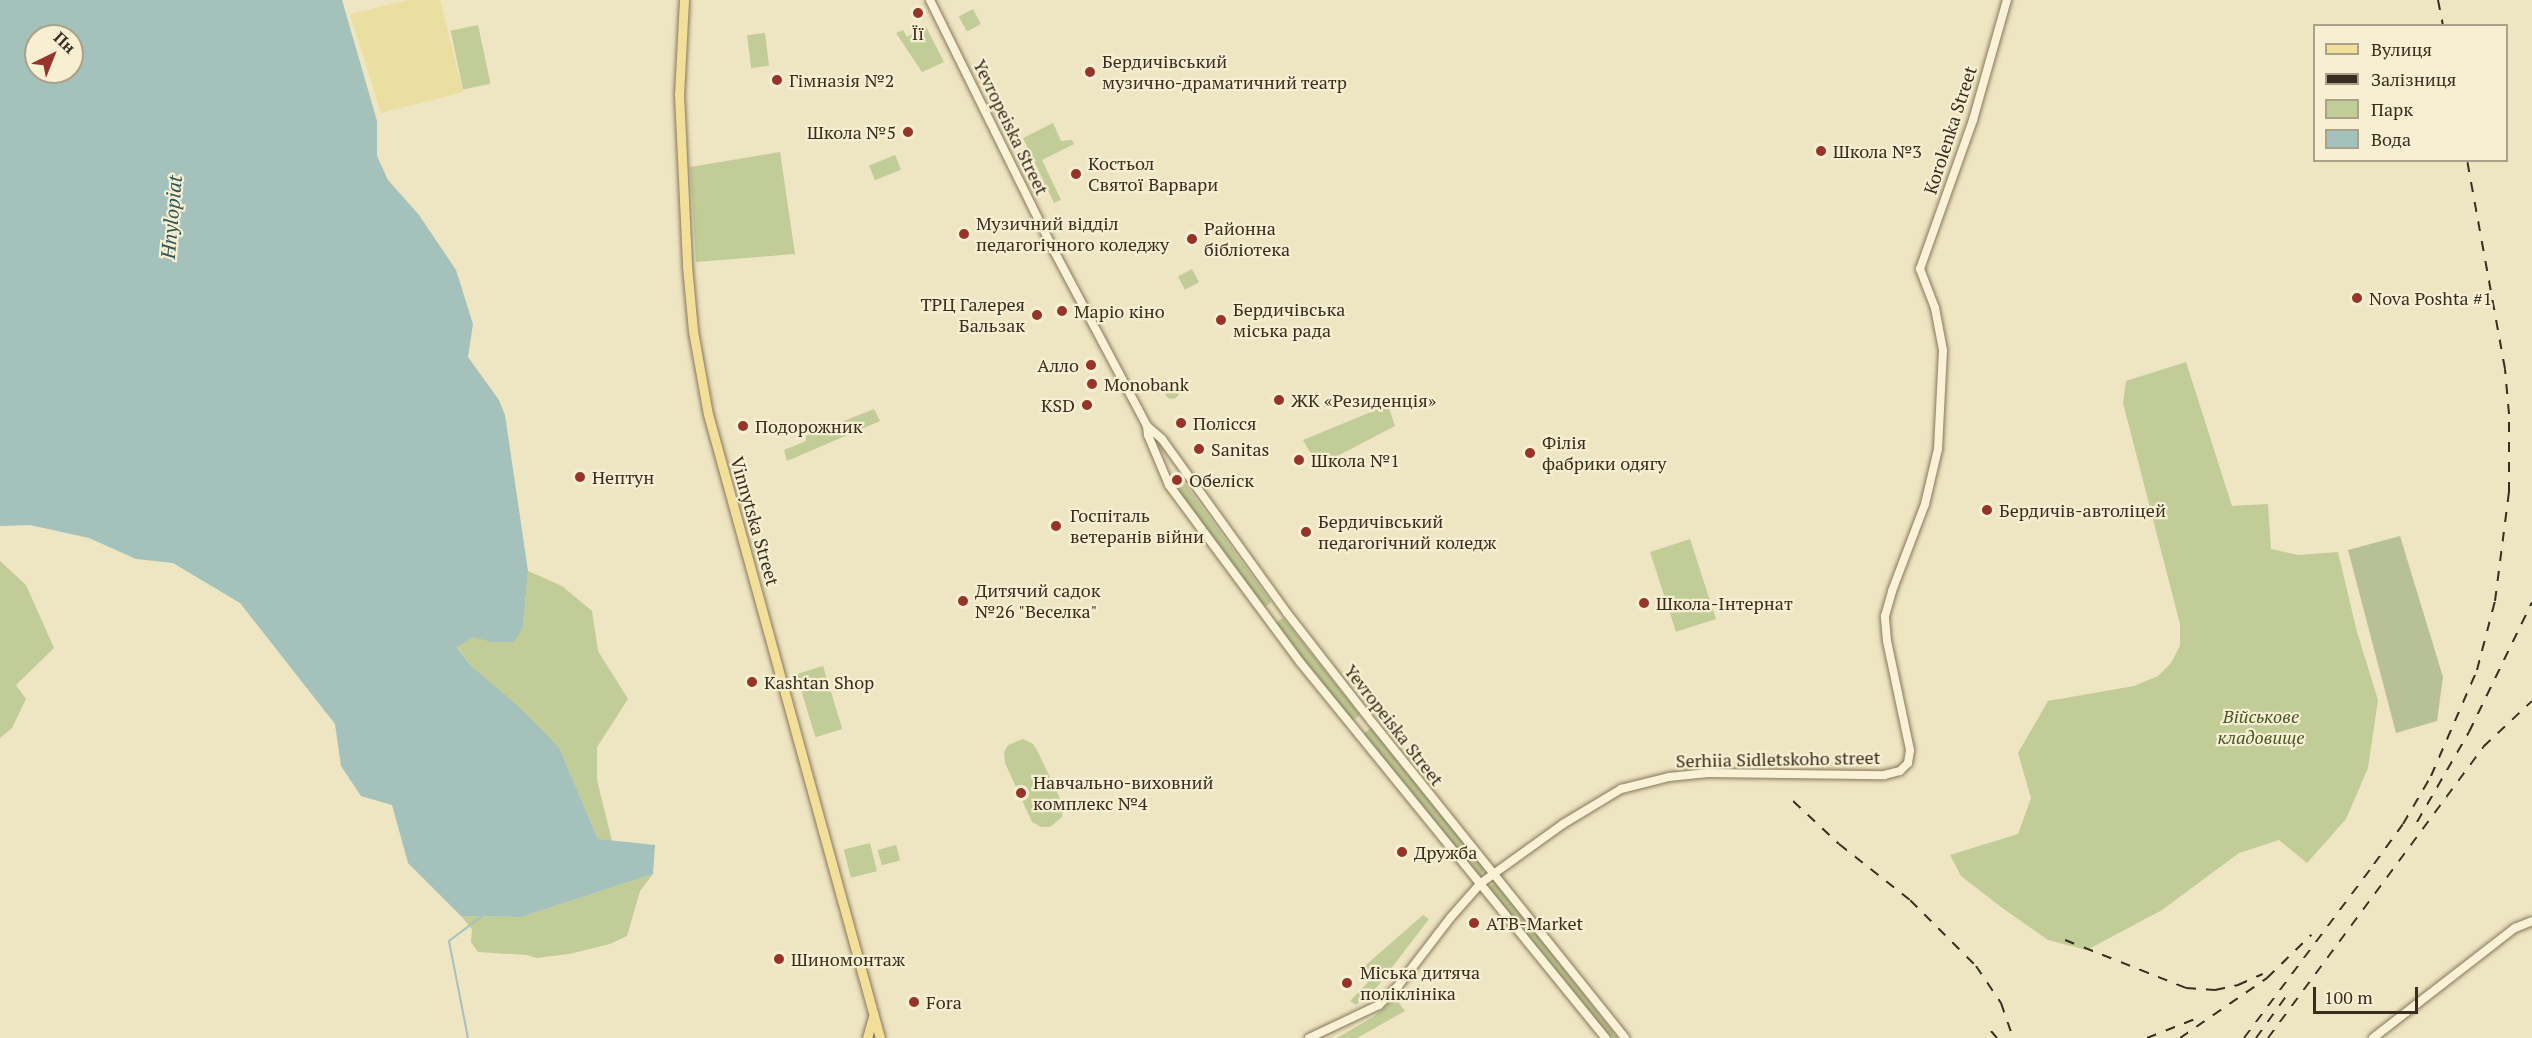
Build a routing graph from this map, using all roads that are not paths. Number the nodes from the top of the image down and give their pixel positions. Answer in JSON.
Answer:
{"nodes":[{"id":1,"x":684,"y":0,"type":"edge"},
{"id":2,"x":930,"y":0,"type":"edge"},
{"id":3,"x":2007,"y":0,"type":"edge"},
{"id":4,"x":1147,"y":426,"type":"junction"},
{"id":5,"x":1910,"y":750,"type":"joint"},
{"id":6,"x":1494,"y":872,"type":"junction"},
{"id":7,"x":1481,"y":883,"type":"junction"},
{"id":8,"x":2532,"y":921,"type":"edge"},
{"id":9,"x":873,"y":1015,"type":"junction"},
{"id":10,"x":867,"y":1038,"type":"edge"},
{"id":11,"x":880,"y":1038,"type":"edge"},
{"id":12,"x":1309,"y":1038,"type":"edge"},
{"id":13,"x":1606,"y":1038,"type":"edge"},
{"id":14,"x":1625,"y":1038,"type":"edge"},
{"id":15,"x":2373,"y":1038,"type":"edge"}],
"edges":[{"from":1,"to":9,"type":"main road","name":"Vinnytska Street"},
{"from":2,"to":4,"type":"street","name":"Yevropeiska Street"},
{"from":3,"to":5,"type":"main road","name":"Korolenka Street"},
{"from":4,"to":6,"type":"street","name":"Yevropeiska Street"},
{"from":4,"to":7,"type":"street","name":"Yevropeiska Street"},
{"from":5,"to":6,"type":"main road","name":"Serhiia Sidletskoho street"},
{"from":6,"to":7,"type":"main road","name":"Serhiia Sidletskoho street"},
{"from":6,"to":14,"type":"street","name":"Yevropeiska Street"},
{"from":7,"to":12,"type":"main road","name":"Serhiia Sidletskoho street"},
{"from":7,"to":13,"type":"street","name":"Yevropeiska Street"},
{"from":8,"to":15,"type":"main road"},
{"from":9,"to":10,"type":"main road"},
{"from":9,"to":11,"type":"main road","name":"Vinnytska Street"}]}
